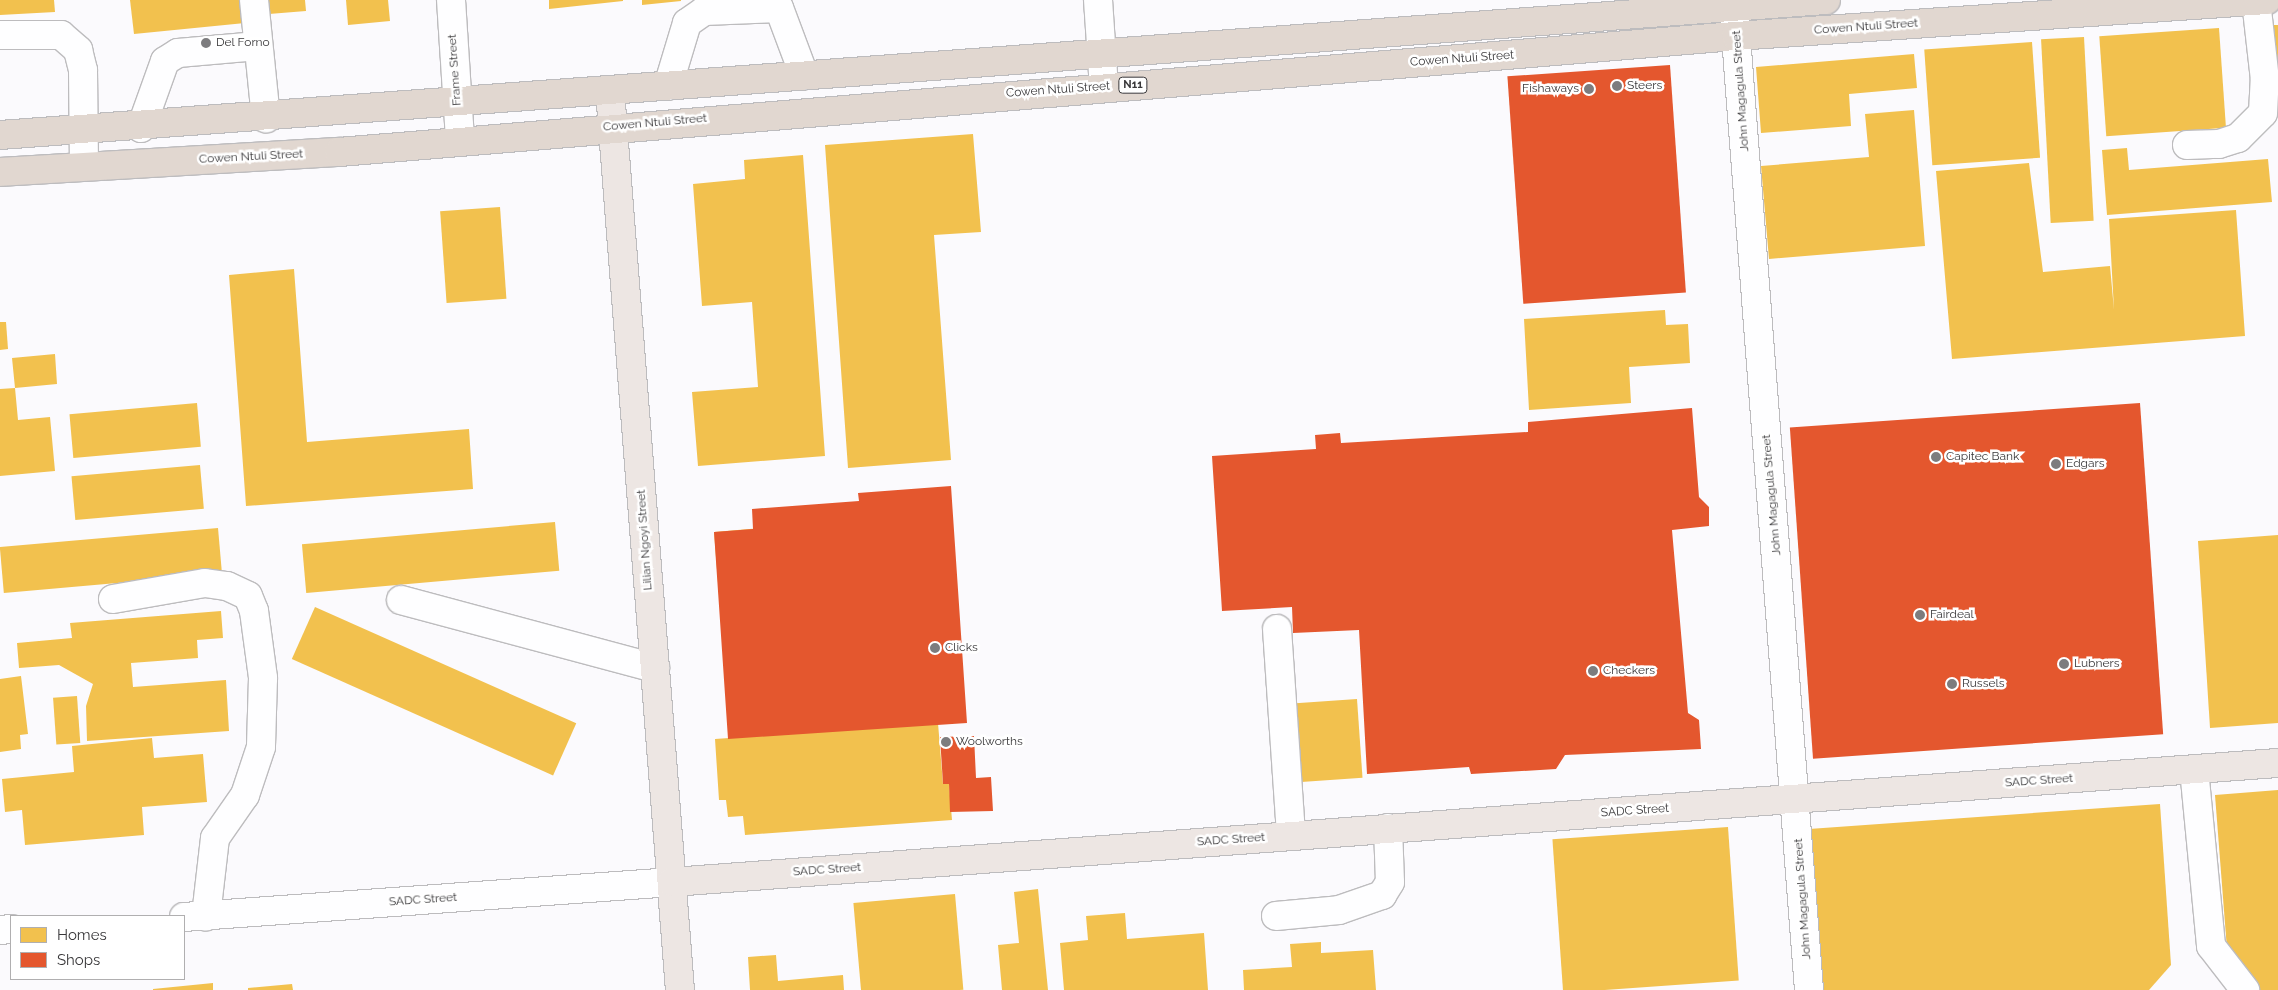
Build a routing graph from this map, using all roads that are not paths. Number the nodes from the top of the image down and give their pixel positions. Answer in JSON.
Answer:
{"nodes":[{"id":1,"x":254,"y":0,"type":"edge"},
{"id":2,"x":451,"y":0,"type":"edge"},
{"id":3,"x":1098,"y":0,"type":"edge"},
{"id":4,"x":1826,"y":0,"type":"edge"},
{"id":5,"x":2261,"y":0,"type":"edge"},
{"id":6,"x":1734,"y":3,"type":"edge"},
{"id":7,"x":0,"y":36,"type":"edge"},
{"id":8,"x":1736,"y":36,"type":"junction"},
{"id":9,"x":258,"y":46,"type":"junction"},
{"id":10,"x":1102,"y":52,"type":"junction"},
{"id":11,"x":804,"y":75,"type":"junction"},
{"id":12,"x":668,"y":86,"type":"junction"},
{"id":13,"x":1104,"y":87,"type":"junction"},
{"id":14,"x":610,"y":90,"type":"junction"},
{"id":15,"x":458,"y":104,"type":"junction"},
{"id":16,"x":266,"y":118,"type":"junction"},
{"id":17,"x":613,"y":126,"type":"junction"},
{"id":18,"x":141,"y":128,"type":"junction"},
{"id":19,"x":83,"y":131,"type":"junction"},
{"id":20,"x":0,"y":135,"type":"edge"},
{"id":21,"x":460,"y":140,"type":"junction"},
{"id":22,"x":2186,"y":145,"type":"dead end"},
{"id":23,"x":84,"y":166,"type":"junction"},
{"id":24,"x":0,"y":172,"type":"edge"},
{"id":25,"x":113,"y":599,"type":"dead end"},
{"id":26,"x":401,"y":600,"type":"dead end"},
{"id":27,"x":1277,"y":629,"type":"dead end"},
{"id":28,"x":655,"y":668,"type":"junction"},
{"id":29,"x":2278,"y":763,"type":"edge"},
{"id":30,"x":2194,"y":769,"type":"junction"},
{"id":31,"x":1797,"y":800,"type":"junction"},
{"id":32,"x":1388,"y":828,"type":"junction"},
{"id":33,"x":1292,"y":836,"type":"junction"},
{"id":34,"x":672,"y":882,"type":"junction"},
{"id":35,"x":195,"y":916,"type":"edge"},
{"id":36,"x":1276,"y":916,"type":"dead end"},
{"id":37,"x":680,"y":990,"type":"edge"},
{"id":38,"x":1809,"y":990,"type":"edge"},
{"id":39,"x":2245,"y":990,"type":"edge"}],
"edges":[{"from":1,"to":9,"type":"street"},
{"from":2,"to":15,"type":"street","name":"Frame Street"},
{"from":3,"to":10,"type":"street"},
{"from":4,"to":6,"type":"highway"},
{"from":5,"to":8,"type":"highway","name":"Cowen Ntuli Street","number":"N11"},
{"from":5,"to":22,"type":"street"},
{"from":6,"to":8,"type":"street","name":"John Magagula Street"},
{"from":6,"to":10,"type":"highway"},
{"from":7,"to":19,"type":"street"},
{"from":8,"to":13,"type":"highway","name":"Cowen Ntuli Street","number":"N11"},
{"from":8,"to":31,"type":"street","name":"John Magagula Street"},
{"from":9,"to":16,"type":"street"},
{"from":9,"to":18,"type":"street"},
{"from":10,"to":11,"type":"highway"},
{"from":10,"to":13,"type":"street"},
{"from":11,"to":12,"type":"highway"},
{"from":11,"to":12,"type":"street"},
{"from":12,"to":14,"type":"highway"},
{"from":13,"to":17,"type":"highway","name":"Cowen Ntuli Street","number":"N11"},
{"from":14,"to":15,"type":"highway"},
{"from":14,"to":17,"type":"main road","name":"Lilian Ngoyi Street"},
{"from":15,"to":16,"type":"highway"},
{"from":15,"to":21,"type":"street","name":"Frame Street"},
{"from":16,"to":18,"type":"highway"},
{"from":17,"to":21,"type":"highway","name":"Cowen Ntuli Street","number":"N11"},
{"from":17,"to":28,"type":"main road","name":"Lilian Ngoyi Street"},
{"from":18,"to":19,"type":"highway"},
{"from":19,"to":20,"type":"highway"},
{"from":19,"to":23,"type":"street"},
{"from":21,"to":23,"type":"highway","name":"Cowen Ntuli Street","number":"N11"},
{"from":23,"to":24,"type":"highway","name":"Cowen Ntuli Street","number":"N11"},
{"from":25,"to":35,"type":"street"},
{"from":26,"to":28,"type":"street"},
{"from":27,"to":33,"type":"street"},
{"from":28,"to":34,"type":"main road","name":"Lilian Ngoyi Street"},
{"from":29,"to":30,"type":"main road","name":"SADC Street"},
{"from":30,"to":31,"type":"main road","name":"SADC Street"},
{"from":30,"to":39,"type":"street"},
{"from":31,"to":32,"type":"main road","name":"SADC Street"},
{"from":31,"to":38,"type":"street","name":"John Magagula Street"},
{"from":32,"to":33,"type":"main road","name":"SADC Street"},
{"from":32,"to":36,"type":"street"},
{"from":33,"to":34,"type":"main road","name":"SADC Street"},
{"from":34,"to":35,"type":"street","name":"SADC Street"},
{"from":34,"to":37,"type":"main road","name":"Lilian Ngoyi Street"}]}
